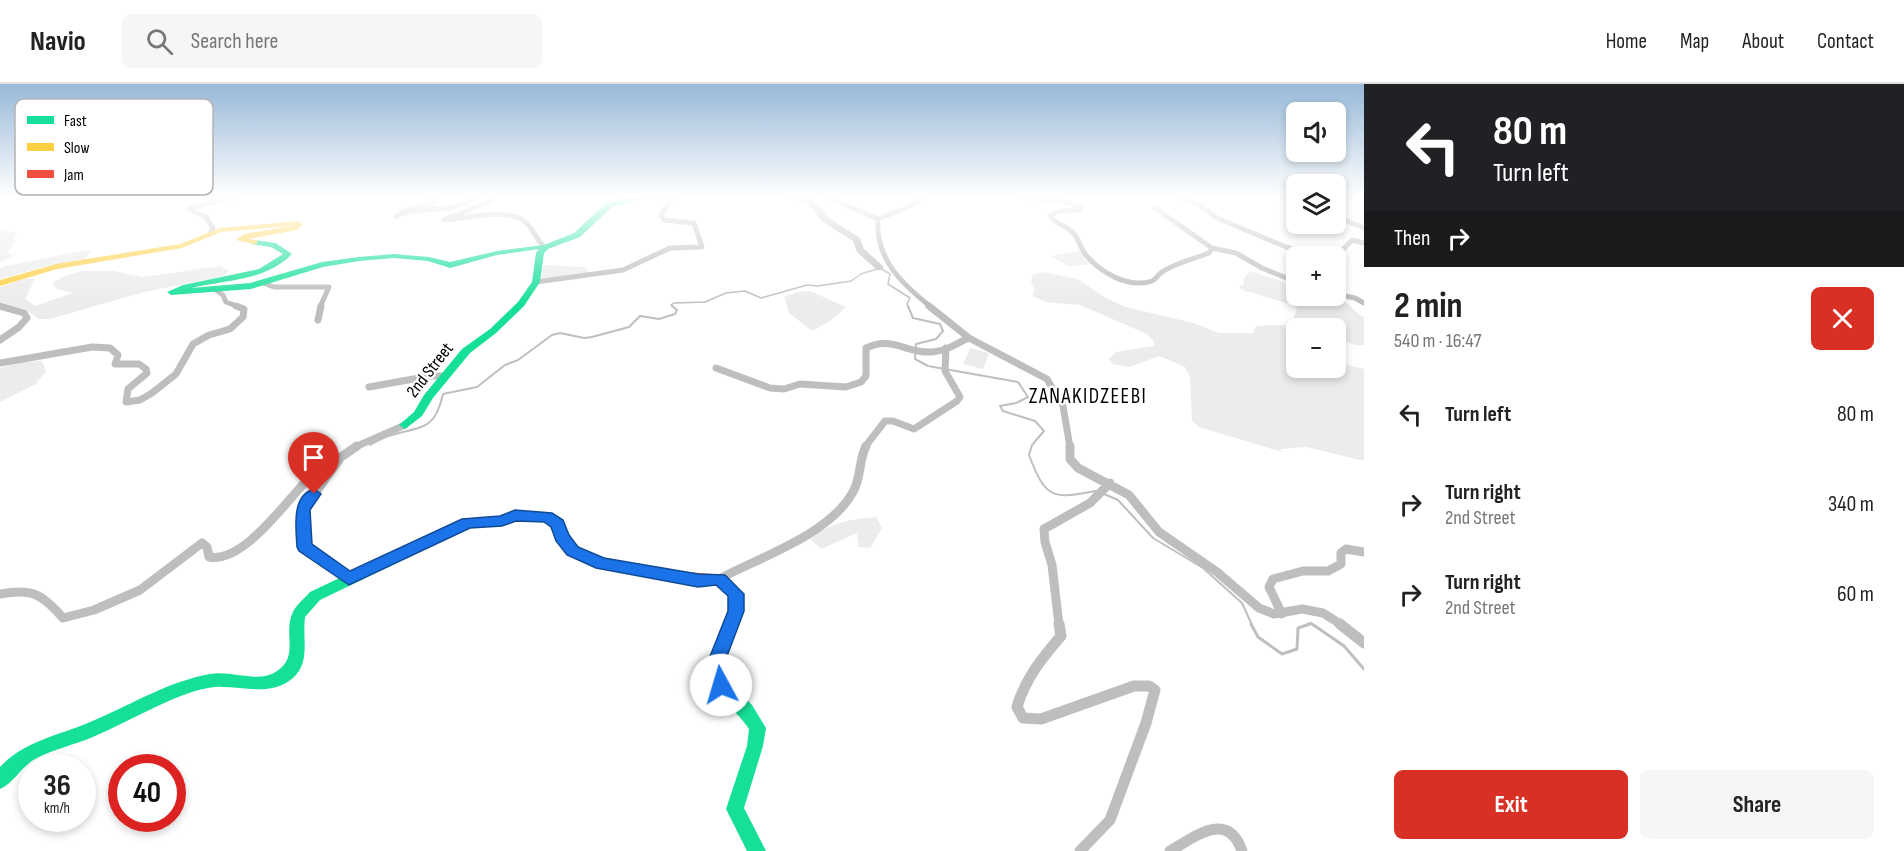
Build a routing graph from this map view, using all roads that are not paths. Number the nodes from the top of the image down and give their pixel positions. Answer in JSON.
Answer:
{"nodes":[{"id":1,"x":216,"y":233,"type":"edge"},
{"id":2,"x":263,"y":233,"type":"edge"},
{"id":3,"x":535,"y":233,"type":"edge"},
{"id":4,"x":579,"y":233,"type":"edge"},
{"id":5,"x":697,"y":233,"type":"edge"},
{"id":6,"x":877,"y":233,"type":"edge"},
{"id":7,"x":1074,"y":233,"type":"edge"},
{"id":8,"x":1190,"y":233,"type":"edge"},
{"id":9,"x":1252,"y":233,"type":"edge"},
{"id":10,"x":210,"y":234,"type":"joint"},
{"id":11,"x":1364,"y":243,"type":"edge"},
{"id":12,"x":1346,"y":246,"type":"edge"},
{"id":13,"x":543,"y":247,"type":"junction"},
{"id":14,"x":1286,"y":247,"type":"edge"},
{"id":15,"x":1212,"y":248,"type":"junction"},
{"id":16,"x":1286,"y":278,"type":"edge"},
{"id":17,"x":536,"y":282,"type":"junction"},
{"id":18,"x":0,"y":283,"type":"edge"},
{"id":19,"x":263,"y":284,"type":"junction"},
{"id":20,"x":214,"y":289,"type":"junction"},
{"id":21,"x":1346,"y":296,"type":"edge"},
{"id":22,"x":1364,"y":303,"type":"edge"},
{"id":23,"x":0,"y":306,"type":"edge"},
{"id":24,"x":318,"y":320,"type":"dead end"},
{"id":25,"x":969,"y":338,"type":"junction"},
{"id":26,"x":0,"y":340,"type":"edge"},
{"id":27,"x":946,"y":348,"type":"junction"},
{"id":28,"x":0,"y":363,"type":"edge"},
{"id":29,"x":716,"y":368,"type":"dead end"},
{"id":30,"x":445,"y":376,"type":"junction"},
{"id":31,"x":369,"y":387,"type":"dead end"},
{"id":32,"x":405,"y":425,"type":"joint"},
{"id":33,"x":341,"y":457,"type":"junction"},
{"id":34,"x":1110,"y":483,"type":"junction"},
{"id":35,"x":1364,"y":552,"type":"edge"},
{"id":36,"x":349,"y":578,"type":"junction"},
{"id":37,"x":719,"y":579,"type":"junction"},
{"id":38,"x":0,"y":594,"type":"edge"},
{"id":39,"x":1282,"y":614,"type":"junction"},
{"id":40,"x":1364,"y":643,"type":"edge"},
{"id":41,"x":0,"y":780,"type":"edge"},
{"id":42,"x":757,"y":851,"type":"edge"},
{"id":43,"x":1080,"y":851,"type":"edge"},
{"id":44,"x":1170,"y":851,"type":"edge"},
{"id":45,"x":1242,"y":851,"type":"edge"}],
"edges":[{"from":1,"to":10,"type":"street"},
{"from":2,"to":20,"type":"street"},
{"from":3,"to":13,"type":"street"},
{"from":4,"to":13,"type":"street"},
{"from":5,"to":17,"type":"street"},
{"from":6,"to":25,"type":"street"},
{"from":7,"to":15,"type":"street"},
{"from":8,"to":15,"type":"street"},
{"from":9,"to":14,"type":"street"},
{"from":10,"to":18,"type":"street"},
{"from":11,"to":12,"type":"street"},
{"from":13,"to":17,"type":"street","name":"2nd Street"},
{"from":13,"to":19,"type":"street"},
{"from":15,"to":16,"type":"street"},
{"from":17,"to":30,"type":"street","name":"2nd Street"},
{"from":19,"to":20,"type":"street"},
{"from":19,"to":24,"type":"street"},
{"from":20,"to":28,"type":"street"},
{"from":21,"to":22,"type":"street"},
{"from":23,"to":26,"type":"street"},
{"from":25,"to":27,"type":"street"},
{"from":25,"to":34,"type":"street"},
{"from":27,"to":29,"type":"street"},
{"from":27,"to":37,"type":"street"},
{"from":30,"to":31,"type":"street"},
{"from":30,"to":32,"type":"street","name":"2nd Street"},
{"from":32,"to":33,"type":"street","name":"2nd Street"},
{"from":33,"to":36,"type":"street","name":"2nd Street"},
{"from":33,"to":38,"type":"street"},
{"from":34,"to":39,"type":"street"},
{"from":34,"to":43,"type":"street"},
{"from":35,"to":39,"type":"street"},
{"from":36,"to":37,"type":"street"},
{"from":36,"to":41,"type":"street"},
{"from":37,"to":42,"type":"street"},
{"from":39,"to":40,"type":"street"},
{"from":44,"to":45,"type":"street"}]}
